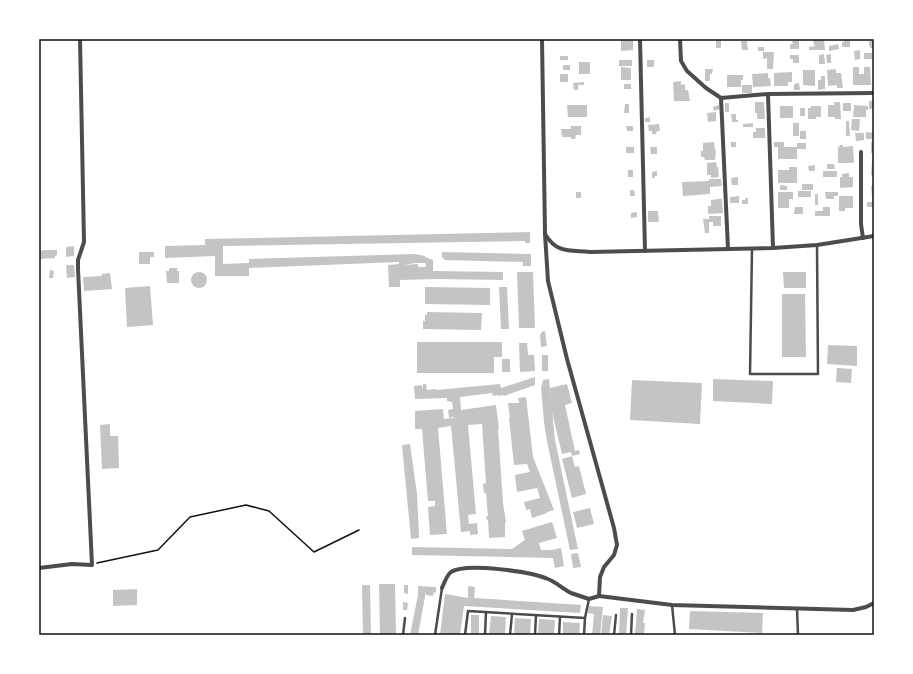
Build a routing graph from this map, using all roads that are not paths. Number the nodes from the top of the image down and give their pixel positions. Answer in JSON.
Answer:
{"nodes":[{"id":1,"x":80,"y":39,"type":"edge"},
{"id":2,"x":542,"y":39,"type":"edge"},
{"id":3,"x":640,"y":39,"type":"edge"},
{"id":4,"x":680,"y":39,"type":"edge"},
{"id":5,"x":874,"y":93,"type":"edge"},
{"id":6,"x":768,"y":94,"type":"junction"},
{"id":7,"x":721,"y":98,"type":"junction"},
{"id":8,"x":861,"y":152,"type":"dead end"},
{"id":9,"x":545,"y":234,"type":"junction"},
{"id":10,"x":874,"y":236,"type":"edge"},
{"id":11,"x":863,"y":238,"type":"junction"},
{"id":12,"x":817,"y":245,"type":"junction"},
{"id":13,"x":752,"y":248,"type":"junction"},
{"id":14,"x":773,"y":248,"type":"junction"},
{"id":15,"x":728,"y":249,"type":"junction"},
{"id":16,"x":645,"y":251,"type":"junction"},
{"id":17,"x":39,"y":568,"type":"edge"},
{"id":18,"x":442,"y":588,"type":"joint"},
{"id":19,"x":599,"y":596,"type":"junction"},
{"id":20,"x":589,"y":599,"type":"junction"},
{"id":21,"x":874,"y":603,"type":"edge"},
{"id":22,"x":672,"y":605,"type":"junction"},
{"id":23,"x":797,"y":609,"type":"junction"},
{"id":24,"x":486,"y":612,"type":"junction"},
{"id":25,"x":512,"y":614,"type":"junction"},
{"id":26,"x":632,"y":614,"type":"dead end"},
{"id":27,"x":536,"y":615,"type":"junction"},
{"id":28,"x":616,"y":615,"type":"dead end"},
{"id":29,"x":560,"y":617,"type":"junction"},
{"id":30,"x":404,"y":618,"type":"dead end"},
{"id":31,"x":585,"y":618,"type":"junction"},
{"id":32,"x":403,"y":635,"type":"edge"},
{"id":33,"x":435,"y":635,"type":"edge"},
{"id":34,"x":465,"y":635,"type":"edge"},
{"id":35,"x":485,"y":635,"type":"edge"},
{"id":36,"x":510,"y":635,"type":"edge"},
{"id":37,"x":535,"y":635,"type":"edge"},
{"id":38,"x":559,"y":635,"type":"edge"},
{"id":39,"x":584,"y":635,"type":"edge"},
{"id":40,"x":614,"y":635,"type":"edge"},
{"id":41,"x":631,"y":635,"type":"edge"},
{"id":42,"x":675,"y":635,"type":"edge"},
{"id":43,"x":798,"y":635,"type":"edge"}],
"edges":[{"from":1,"to":17,"type":"street"},
{"from":2,"to":9,"type":"street"},
{"from":3,"to":16,"type":"street"},
{"from":4,"to":7,"type":"street"},
{"from":5,"to":6,"type":"street"},
{"from":6,"to":7,"type":"street"},
{"from":6,"to":14,"type":"street"},
{"from":7,"to":15,"type":"street"},
{"from":8,"to":11,"type":"street"},
{"from":9,"to":16,"type":"street"},
{"from":9,"to":19,"type":"street"},
{"from":10,"to":11,"type":"street"},
{"from":11,"to":12,"type":"street"},
{"from":12,"to":13,"type":"lane"},
{"from":12,"to":14,"type":"street"},
{"from":13,"to":14,"type":"street"},
{"from":13,"to":15,"type":"street"},
{"from":15,"to":16,"type":"street"},
{"from":18,"to":20,"type":"street"},
{"from":18,"to":33,"type":"lane"},
{"from":19,"to":20,"type":"street"},
{"from":19,"to":22,"type":"street"},
{"from":20,"to":31,"type":"lane"},
{"from":21,"to":23,"type":"street"},
{"from":22,"to":23,"type":"street"},
{"from":22,"to":42,"type":"lane"},
{"from":23,"to":43,"type":"lane"},
{"from":24,"to":25,"type":"lane"},
{"from":24,"to":34,"type":"lane"},
{"from":24,"to":35,"type":"lane"},
{"from":25,"to":27,"type":"lane"},
{"from":25,"to":36,"type":"lane"},
{"from":26,"to":41,"type":"lane"},
{"from":27,"to":29,"type":"lane"},
{"from":27,"to":37,"type":"lane"},
{"from":28,"to":40,"type":"lane"},
{"from":29,"to":31,"type":"lane"},
{"from":29,"to":38,"type":"lane"},
{"from":30,"to":32,"type":"lane"},
{"from":31,"to":39,"type":"lane"}]}
